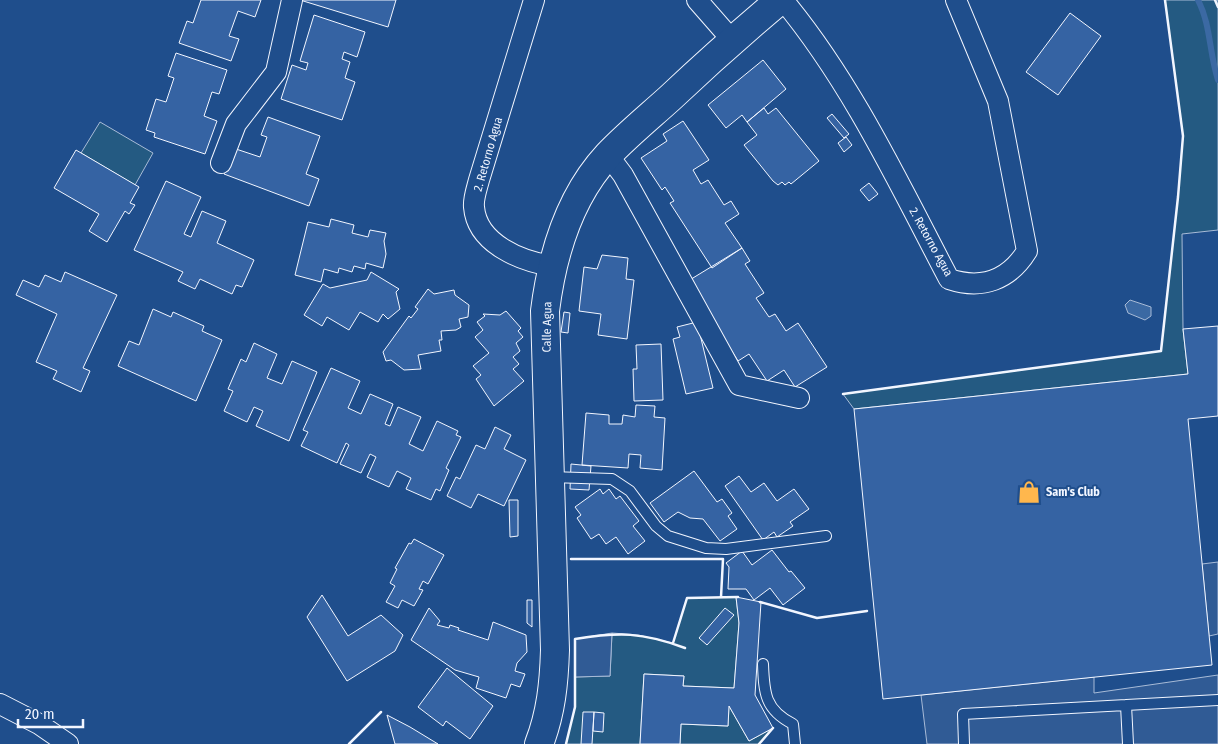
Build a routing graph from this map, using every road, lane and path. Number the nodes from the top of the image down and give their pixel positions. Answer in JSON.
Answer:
{"nodes":[{"id":1,"x":292,"y":0,"type":"edge"},
{"id":2,"x":534,"y":0,"type":"edge"},
{"id":3,"x":698,"y":0,"type":"edge"},
{"id":4,"x":782,"y":0,"type":"edge"},
{"id":5,"x":956,"y":0,"type":"edge"},
{"id":6,"x":732,"y":40,"type":"junction"},
{"id":7,"x":608,"y":156,"type":"junction"},
{"id":8,"x":221,"y":162,"type":"dead end"},
{"id":9,"x":552,"y":266,"type":"junction"},
{"id":10,"x":799,"y":398,"type":"dead end"},
{"id":11,"x":549,"y":477,"type":"junction"},
{"id":12,"x":826,"y":536,"type":"dead end"},
{"id":13,"x":763,"y":664,"type":"dead end"},
{"id":14,"x":1218,"y":700,"type":"edge"},
{"id":15,"x":0,"y":704,"type":"edge"},
{"id":16,"x":1126,"y":705,"type":"junction"},
{"id":17,"x":68,"y":744,"type":"edge"},
{"id":18,"x":539,"y":744,"type":"edge"},
{"id":19,"x":795,"y":744,"type":"edge"},
{"id":20,"x":964,"y":744,"type":"edge"},
{"id":21,"x":1128,"y":744,"type":"edge"}],
"edges":[{"from":1,"to":8,"type":"street"},
{"from":2,"to":9,"type":"street","name":"2. Retorno Agua"},
{"from":3,"to":6,"type":"street"},
{"from":4,"to":5,"type":"street","name":"2. Retorno Agua"},
{"from":4,"to":6,"type":"street","name":"Calle Agua"},
{"from":6,"to":7,"type":"street","name":"Calle Agua"},
{"from":7,"to":9,"type":"street","name":"Calle Agua"},
{"from":7,"to":10,"type":"street"},
{"from":9,"to":11,"type":"street","name":"Calle Agua"},
{"from":11,"to":12,"type":"lane"},
{"from":11,"to":18,"type":"street","name":"Calle Agua"},
{"from":13,"to":19,"type":"lane"},
{"from":14,"to":16,"type":"lane"},
{"from":15,"to":17,"type":"street"},
{"from":16,"to":20,"type":"lane"},
{"from":16,"to":21,"type":"lane"}]}
